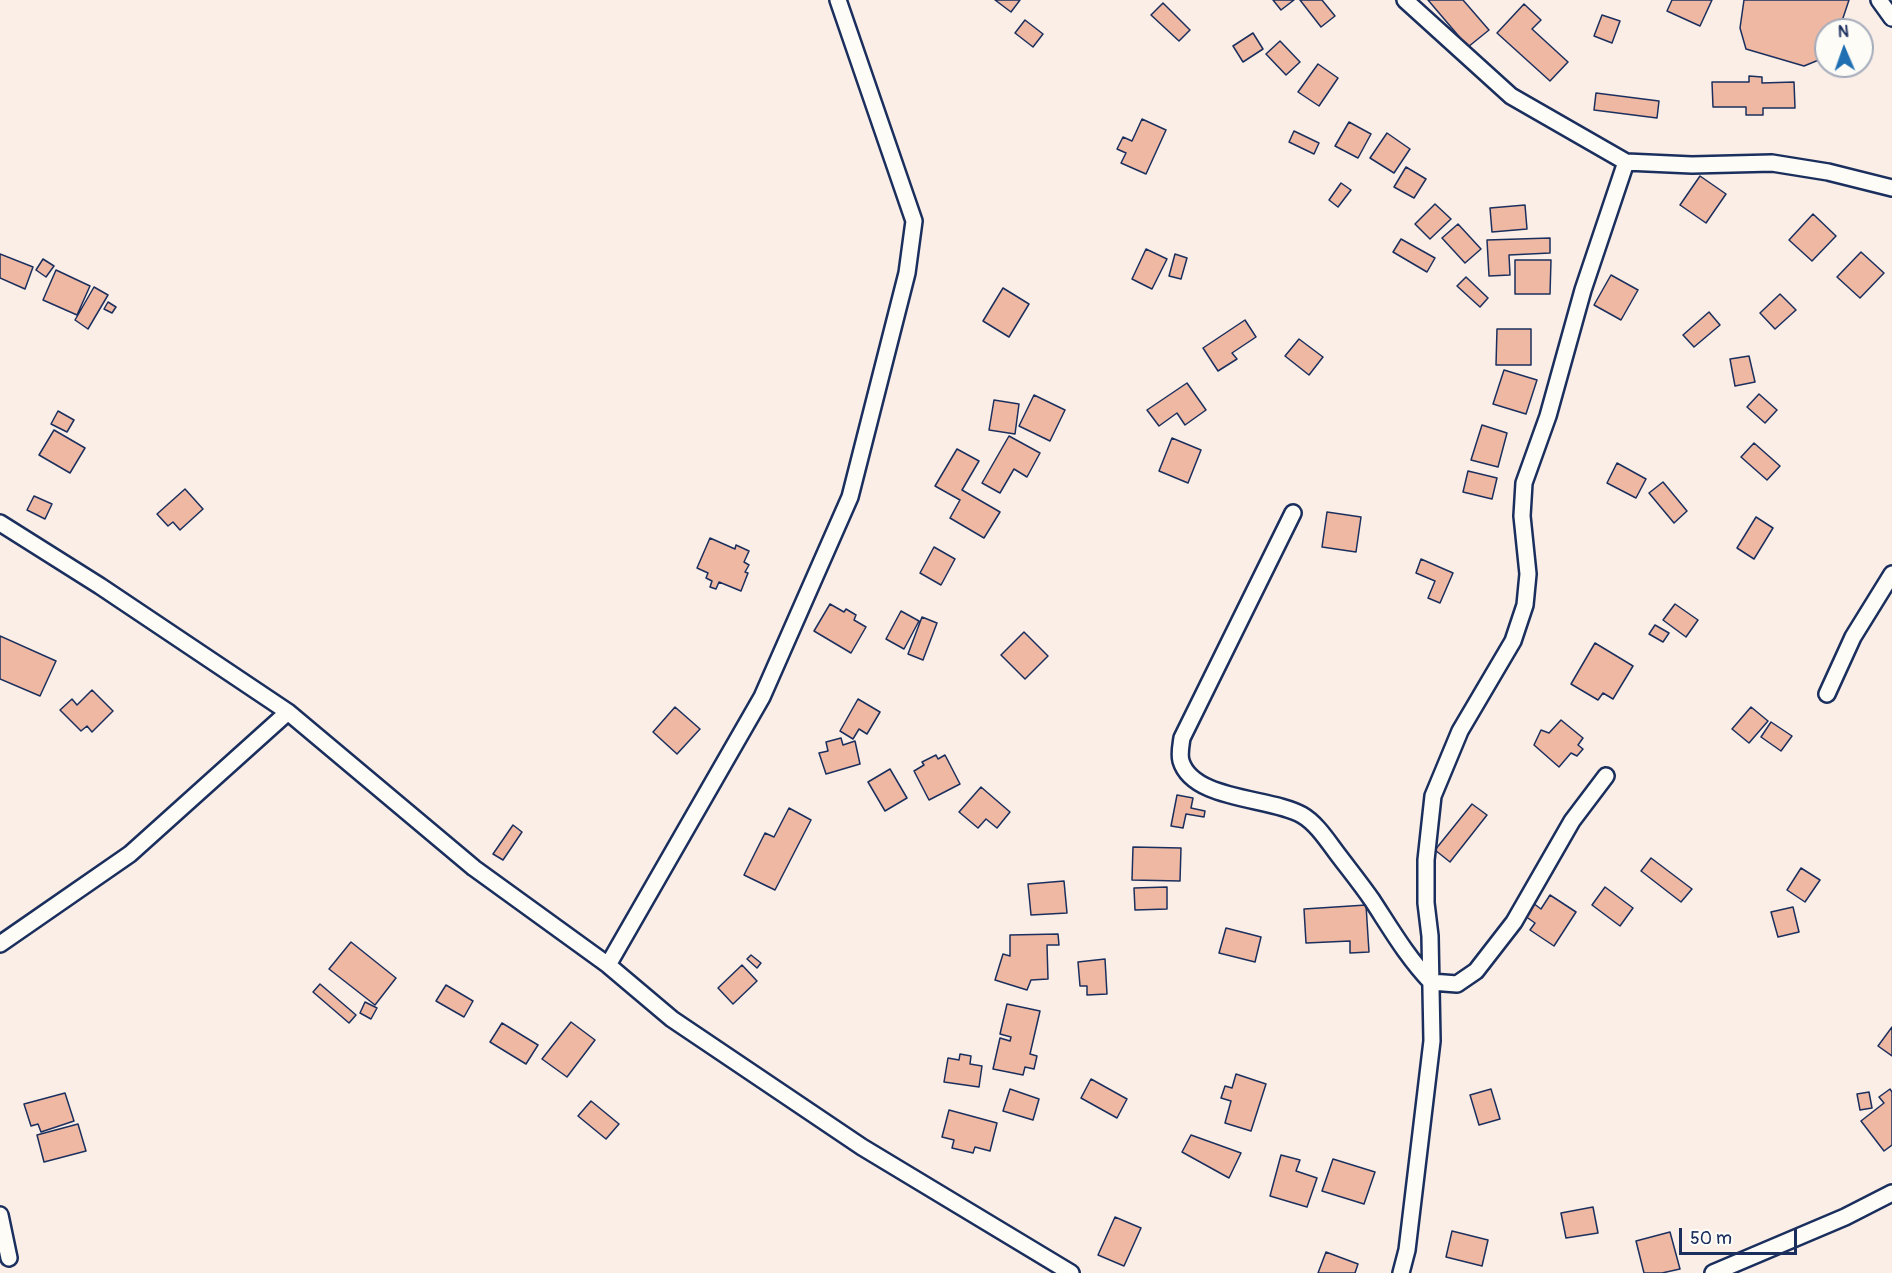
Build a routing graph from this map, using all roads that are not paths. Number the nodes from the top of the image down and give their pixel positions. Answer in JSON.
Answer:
{"nodes":[{"id":1,"x":838,"y":0,"type":"edge"},
{"id":2,"x":1405,"y":0,"type":"edge"},
{"id":3,"x":1879,"y":0,"type":"edge"},
{"id":4,"x":1892,"y":18,"type":"edge"},
{"id":5,"x":1626,"y":162,"type":"junction"},
{"id":6,"x":1892,"y":188,"type":"edge"},
{"id":7,"x":1293,"y":513,"type":"dead end"},
{"id":8,"x":0,"y":523,"type":"edge"},
{"id":9,"x":1892,"y":574,"type":"edge"},
{"id":10,"x":1827,"y":694,"type":"dead end"},
{"id":11,"x":288,"y":712,"type":"junction"},
{"id":12,"x":1606,"y":776,"type":"dead end"},
{"id":13,"x":0,"y":944,"type":"edge"},
{"id":14,"x":608,"y":965,"type":"junction"},
{"id":15,"x":1431,"y":982,"type":"junction"},
{"id":16,"x":1892,"y":1193,"type":"edge"},
{"id":17,"x":0,"y":1215,"type":"edge"},
{"id":18,"x":9,"y":1258,"type":"dead end"},
{"id":19,"x":1071,"y":1273,"type":"edge"},
{"id":20,"x":1401,"y":1273,"type":"edge"},
{"id":21,"x":1713,"y":1273,"type":"edge"}],
"edges":[{"from":1,"to":14,"type":"street"},
{"from":2,"to":5,"type":"street"},
{"from":3,"to":4,"type":"street"},
{"from":5,"to":6,"type":"street"},
{"from":5,"to":15,"type":"street"},
{"from":7,"to":15,"type":"street"},
{"from":8,"to":11,"type":"street"},
{"from":9,"to":10,"type":"street"},
{"from":11,"to":13,"type":"street"},
{"from":11,"to":14,"type":"street"},
{"from":12,"to":15,"type":"street"},
{"from":14,"to":19,"type":"street"},
{"from":15,"to":20,"type":"street"},
{"from":16,"to":21,"type":"street"},
{"from":17,"to":18,"type":"street"}]}
